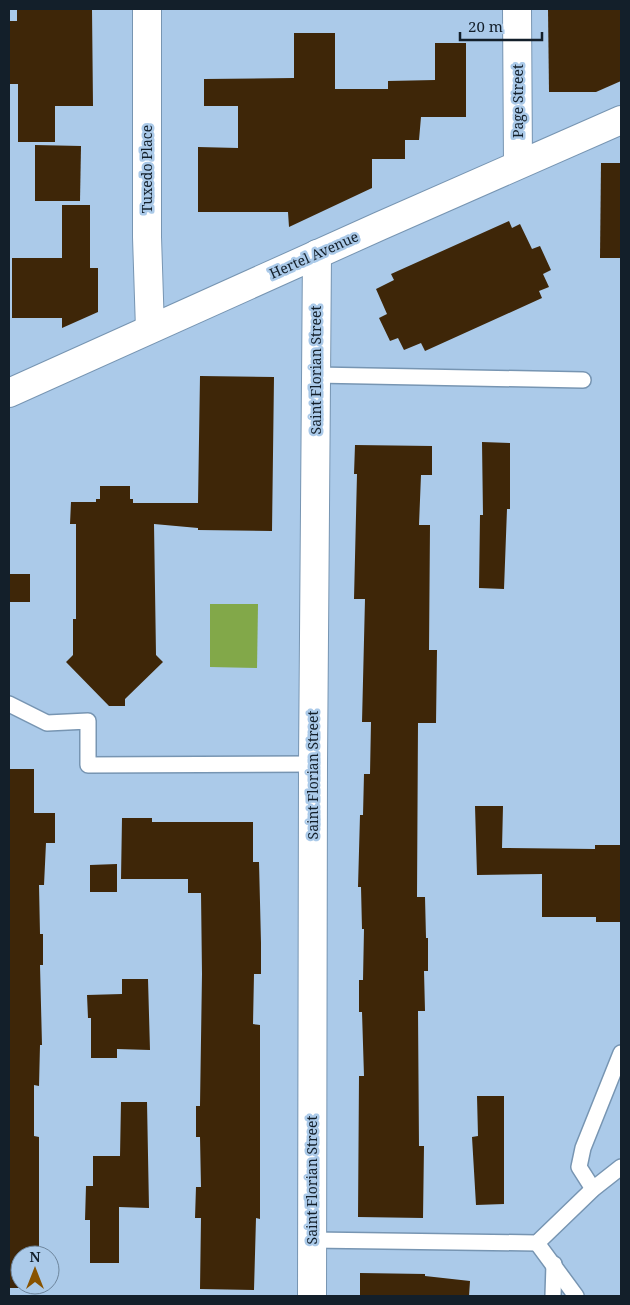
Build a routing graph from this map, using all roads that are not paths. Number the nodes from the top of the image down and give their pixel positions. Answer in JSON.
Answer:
{"nodes":[{"id":1,"x":147,"y":9,"type":"edge"},
{"id":2,"x":517,"y":9,"type":"edge"},
{"id":3,"x":621,"y":120,"type":"edge"},
{"id":4,"x":518,"y":164,"type":"junction"},
{"id":5,"x":317,"y":254,"type":"junction"},
{"id":6,"x":150,"y":328,"type":"junction"},
{"id":7,"x":316,"y":376,"type":"junction"},
{"id":8,"x":583,"y":380,"type":"dead end"},
{"id":9,"x":9,"y":393,"type":"edge"},
{"id":10,"x":9,"y":704,"type":"edge"},
{"id":11,"x":313,"y":764,"type":"junction"},
{"id":12,"x":621,"y":1053,"type":"edge"},
{"id":13,"x":621,"y":1167,"type":"edge"},
{"id":14,"x":593,"y":1189,"type":"junction"},
{"id":15,"x":312,"y":1240,"type":"junction"},
{"id":16,"x":537,"y":1243,"type":"junction"},
{"id":17,"x":554,"y":1264,"type":"junction"},
{"id":18,"x":312,"y":1296,"type":"edge"},
{"id":19,"x":553,"y":1296,"type":"edge"},
{"id":20,"x":576,"y":1296,"type":"edge"}],
"edges":[{"from":1,"to":6,"type":"street","name":"Tuxedo Place"},
{"from":2,"to":4,"type":"street","name":"Page Street"},
{"from":3,"to":4,"type":"street","name":"Hertel Avenue"},
{"from":4,"to":5,"type":"street","name":"Hertel Avenue"},
{"from":5,"to":6,"type":"street","name":"Hertel Avenue"},
{"from":5,"to":7,"type":"street","name":"Saint Florian Street"},
{"from":6,"to":9,"type":"street","name":"Hertel Avenue"},
{"from":7,"to":8,"type":"lane"},
{"from":7,"to":11,"type":"street","name":"Saint Florian Street"},
{"from":10,"to":11,"type":"lane"},
{"from":11,"to":15,"type":"street","name":"Saint Florian Street"},
{"from":12,"to":14,"type":"lane"},
{"from":13,"to":14,"type":"lane"},
{"from":14,"to":16,"type":"lane"},
{"from":15,"to":16,"type":"lane"},
{"from":15,"to":18,"type":"street","name":"Saint Florian Street"},
{"from":16,"to":17,"type":"lane"},
{"from":17,"to":19,"type":"lane"},
{"from":17,"to":20,"type":"lane"}]}
